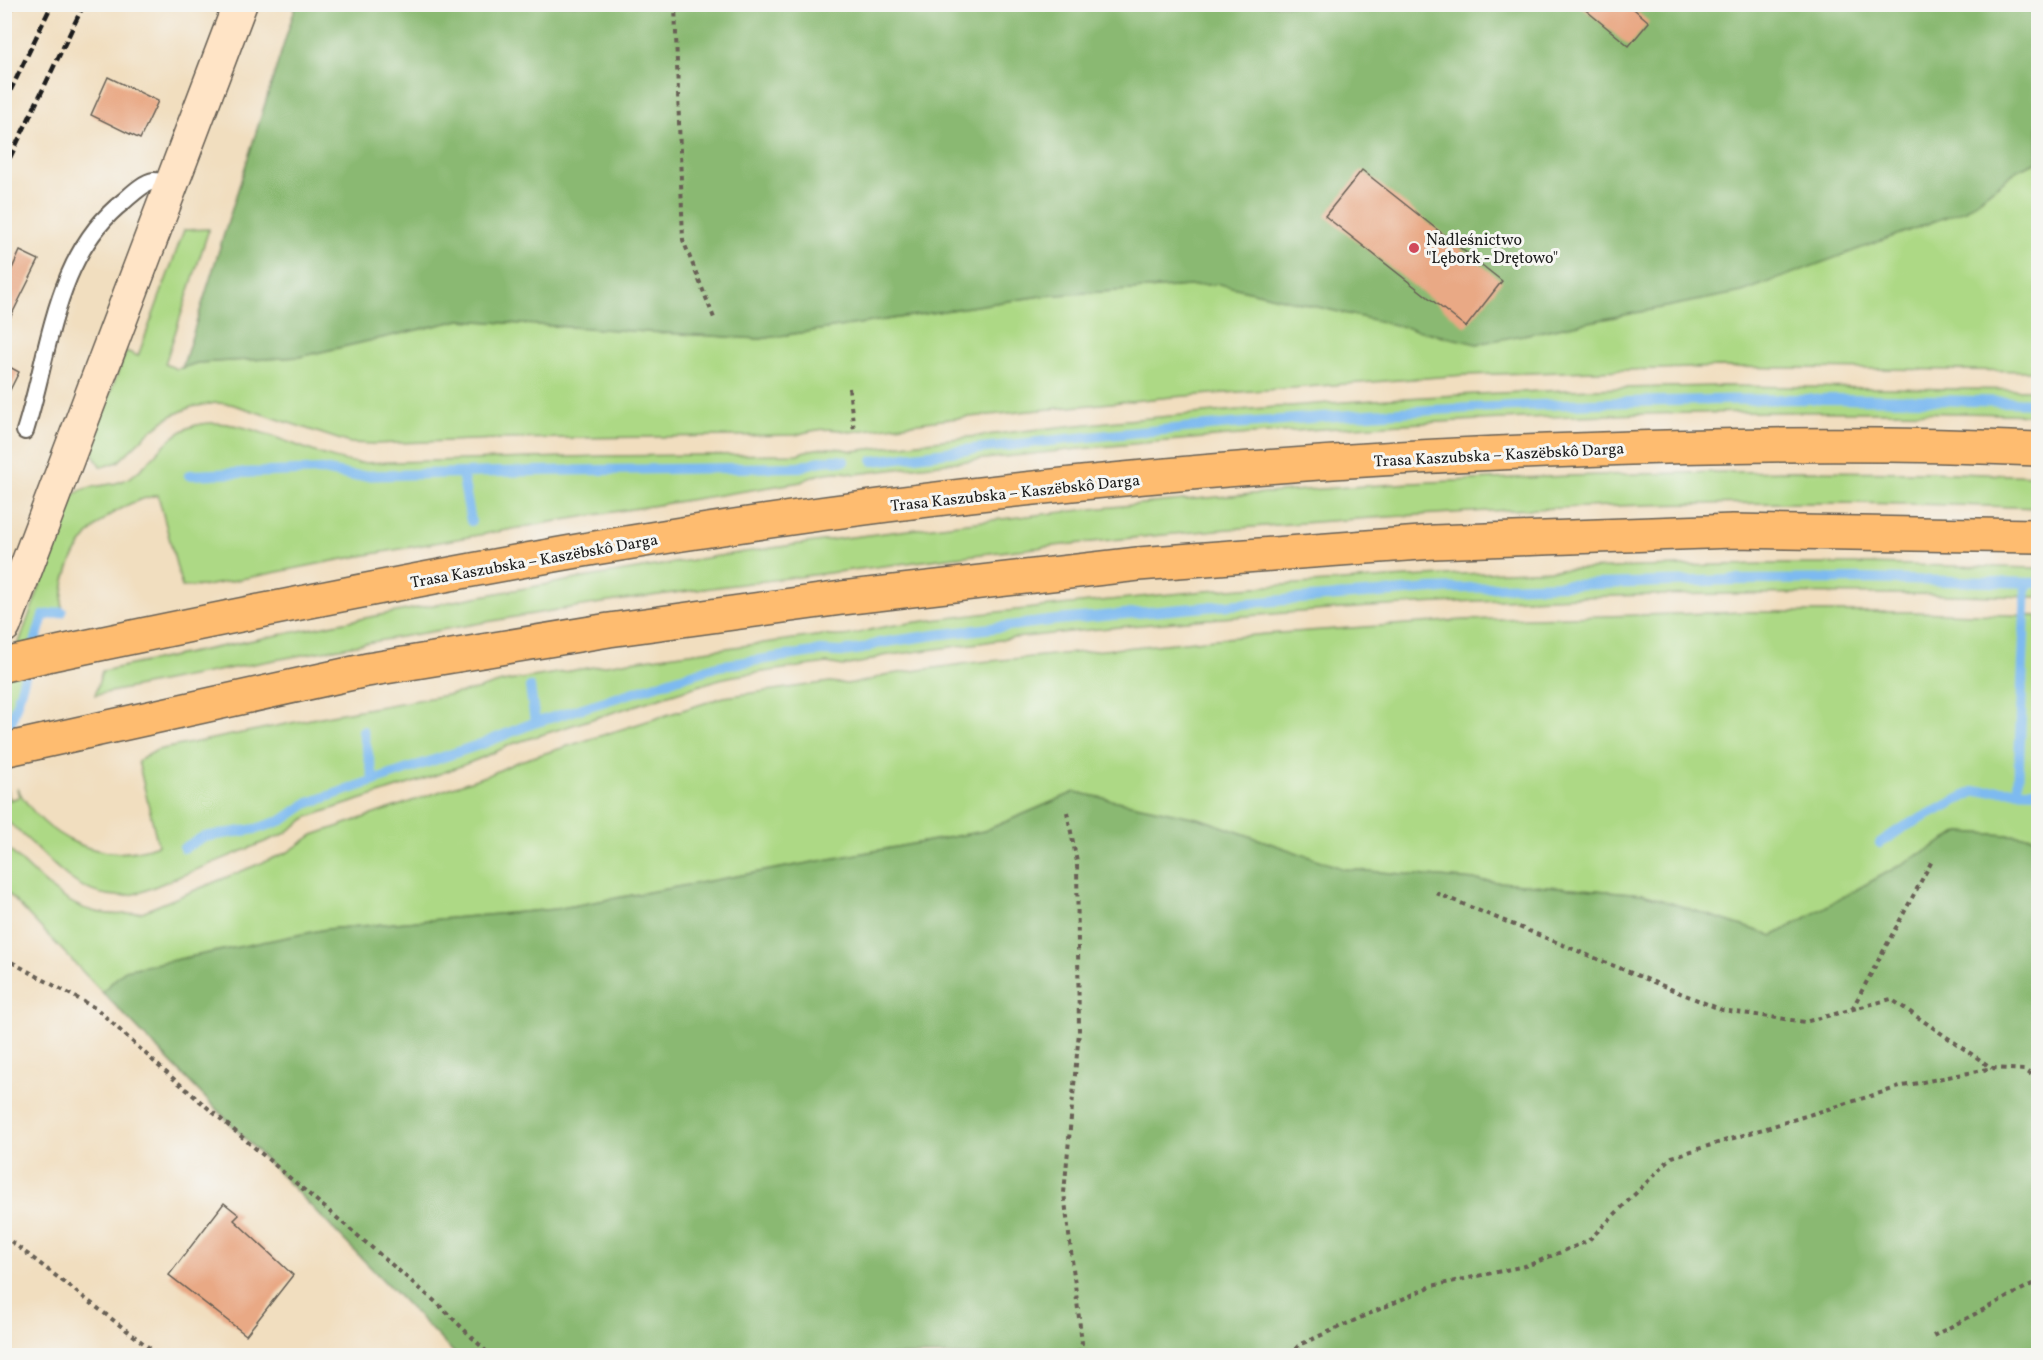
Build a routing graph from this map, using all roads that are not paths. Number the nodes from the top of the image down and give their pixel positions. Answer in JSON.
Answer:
{"nodes":[{"id":1,"x":240,"y":4,"type":"edge"},
{"id":2,"x":172,"y":187,"type":"junction"},
{"id":3,"x":25,"y":431,"type":"dead end"},
{"id":4,"x":2038,"y":449,"type":"edge"},
{"id":5,"x":2038,"y":536,"type":"edge"},
{"id":6,"x":4,"y":626,"type":"edge"},
{"id":7,"x":4,"y":665,"type":"edge"},
{"id":8,"x":14,"y":748,"type":"edge"}],
"edges":[{"from":1,"to":2,"type":"main road"},
{"from":2,"to":3,"type":"lane"},
{"from":2,"to":6,"type":"main road"},
{"from":4,"to":7,"type":"highway","name":"Trasa Kaszubska – Kaszëbskô Darga"},
{"from":5,"to":8,"type":"highway"}]}
